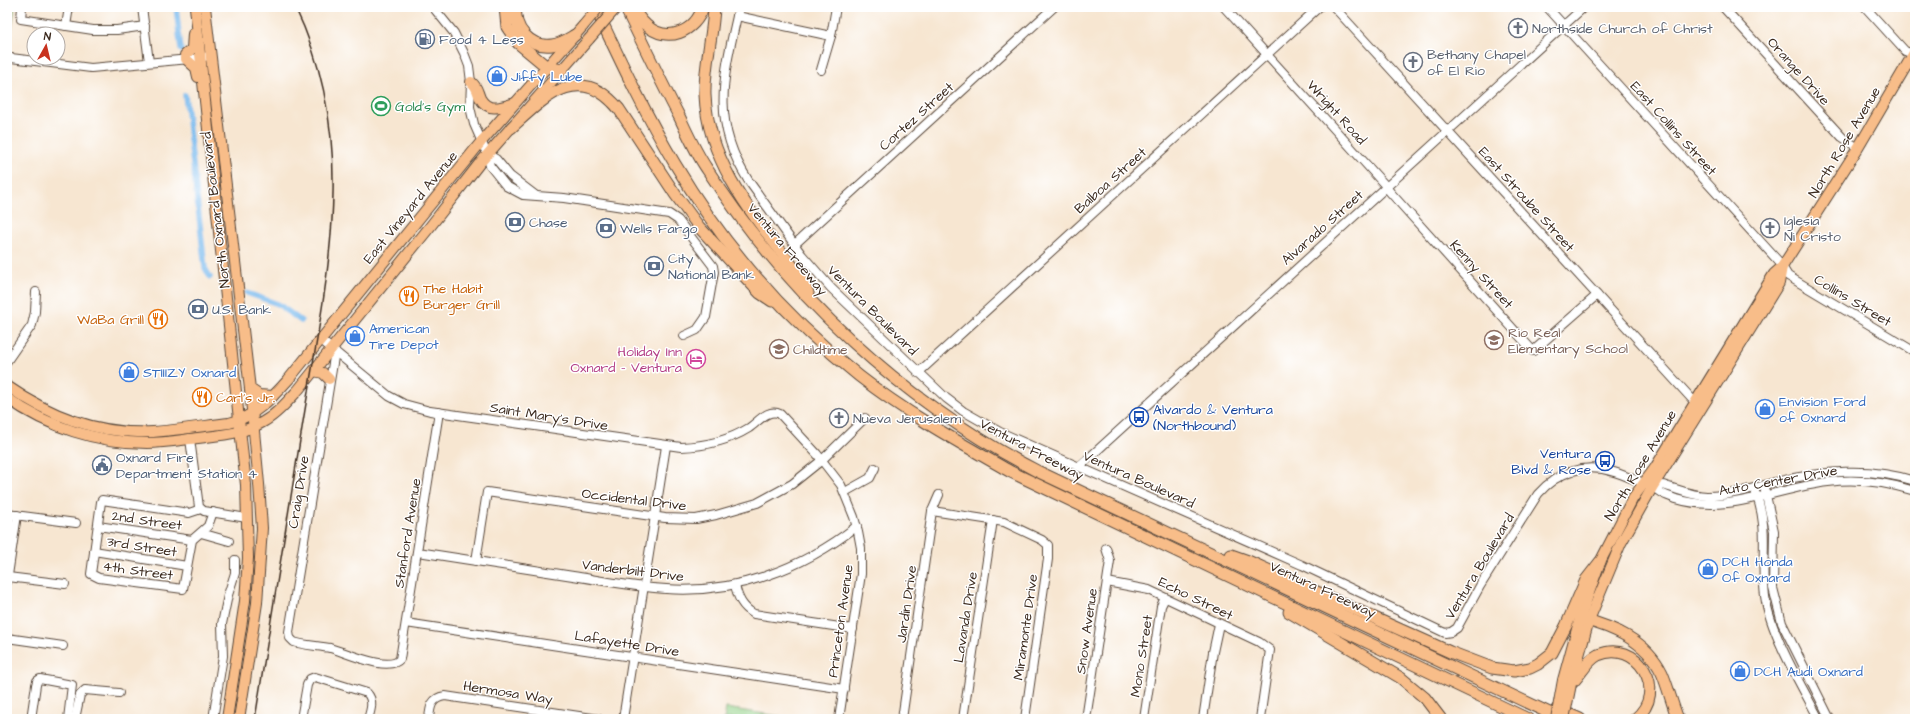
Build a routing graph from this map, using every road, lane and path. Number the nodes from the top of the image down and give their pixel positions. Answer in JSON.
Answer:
{"nodes":[{"id":1,"x":22,"y":7,"type":"edge"},
{"id":2,"x":69,"y":7,"type":"edge"},
{"id":3,"x":142,"y":7,"type":"edge"},
{"id":4,"x":195,"y":7,"type":"edge"},
{"id":5,"x":205,"y":7,"type":"edge"},
{"id":6,"x":433,"y":7,"type":"edge"},
{"id":7,"x":505,"y":7,"type":"edge"},
{"id":8,"x":516,"y":7,"type":"edge"},
{"id":9,"x":587,"y":7,"type":"edge"},
{"id":10,"x":595,"y":7,"type":"edge"},
{"id":11,"x":599,"y":7,"type":"edge"},
{"id":12,"x":617,"y":7,"type":"edge"},
{"id":13,"x":624,"y":7,"type":"edge"},
{"id":14,"x":633,"y":7,"type":"edge"},
{"id":15,"x":703,"y":7,"type":"edge"},
{"id":16,"x":714,"y":7,"type":"edge"},
{"id":17,"x":739,"y":7,"type":"edge"},
{"id":18,"x":836,"y":7,"type":"edge"},
{"id":19,"x":1054,"y":7,"type":"edge"},
{"id":20,"x":1224,"y":7,"type":"edge"},
{"id":21,"x":1319,"y":7,"type":"edge"},
{"id":22,"x":1334,"y":7,"type":"edge"},
{"id":23,"x":1547,"y":7,"type":"edge"},
{"id":24,"x":1584,"y":7,"type":"edge"},
{"id":25,"x":1723,"y":7,"type":"edge"},
{"id":26,"x":1865,"y":7,"type":"edge"},
{"id":27,"x":737,"y":16,"type":"junction"},
{"id":28,"x":196,"y":19,"type":"junction"},
{"id":29,"x":66,"y":26,"type":"junction"},
{"id":30,"x":145,"y":26,"type":"junction"},
{"id":31,"x":1564,"y":26,"type":"junction"},
{"id":32,"x":579,"y":30,"type":"junction"},
{"id":33,"x":606,"y":32,"type":"junction"},
{"id":34,"x":831,"y":36,"type":"junction"},
{"id":35,"x":1914,"y":53,"type":"edge"},
{"id":36,"x":211,"y":54,"type":"junction"},
{"id":37,"x":1267,"y":55,"type":"junction"},
{"id":38,"x":200,"y":56,"type":"junction"},
{"id":39,"x":186,"y":57,"type":"junction"},
{"id":40,"x":11,"y":58,"type":"dead end"},
{"id":41,"x":149,"y":62,"type":"junction"},
{"id":42,"x":547,"y":67,"type":"junction"},
{"id":43,"x":562,"y":70,"type":"junction"},
{"id":44,"x":821,"y":70,"type":"dead end"},
{"id":45,"x":471,"y":82,"type":"junction"},
{"id":46,"x":515,"y":103,"type":"junction"},
{"id":47,"x":207,"y":122,"type":"junction"},
{"id":48,"x":511,"y":128,"type":"junction"},
{"id":49,"x":1448,"y":131,"type":"junction"},
{"id":50,"x":481,"y":142,"type":"junction"},
{"id":51,"x":1858,"y":148,"type":"junction"},
{"id":52,"x":486,"y":156,"type":"junction"},
{"id":53,"x":1386,"y":187,"type":"junction"},
{"id":54,"x":401,"y":240,"type":"junction"},
{"id":55,"x":795,"y":244,"type":"junction"},
{"id":56,"x":383,"y":264,"type":"junction"},
{"id":57,"x":399,"y":266,"type":"junction"},
{"id":58,"x":1782,"y":267,"type":"junction"},
{"id":59,"x":381,"y":287,"type":"junction"},
{"id":60,"x":36,"y":292,"type":"dead end"},
{"id":61,"x":1597,"y":295,"type":"junction"},
{"id":62,"x":811,"y":301,"type":"junction"},
{"id":63,"x":787,"y":312,"type":"junction"},
{"id":64,"x":684,"y":336,"type":"dead end"},
{"id":65,"x":321,"y":340,"type":"junction"},
{"id":66,"x":333,"y":350,"type":"junction"},
{"id":67,"x":1915,"y":352,"type":"edge"},
{"id":68,"x":7,"y":361,"type":"edge"},
{"id":69,"x":314,"y":370,"type":"junction"},
{"id":70,"x":918,"y":373,"type":"junction"},
{"id":71,"x":329,"y":379,"type":"junction"},
{"id":72,"x":7,"y":386,"type":"edge"},
{"id":73,"x":250,"y":389,"type":"junction"},
{"id":74,"x":273,"y":396,"type":"junction"},
{"id":75,"x":7,"y":398,"type":"edge"},
{"id":76,"x":1699,"y":404,"type":"junction"},
{"id":77,"x":439,"y":412,"type":"junction"},
{"id":78,"x":774,"y":412,"type":"joint"},
{"id":79,"x":252,"y":413,"type":"junction"},
{"id":80,"x":866,"y":418,"type":"dead end"},
{"id":81,"x":239,"y":420,"type":"junction"},
{"id":82,"x":253,"y":427,"type":"junction"},
{"id":83,"x":241,"y":432,"type":"junction"},
{"id":84,"x":105,"y":434,"type":"junction"},
{"id":85,"x":190,"y":439,"type":"junction"},
{"id":86,"x":666,"y":446,"type":"junction"},
{"id":87,"x":822,"y":460,"type":"junction"},
{"id":88,"x":1079,"y":467,"type":"junction"},
{"id":89,"x":875,"y":468,"type":"dead end"},
{"id":90,"x":1915,"y":482,"type":"edge"},
{"id":91,"x":1649,"y":484,"type":"junction"},
{"id":92,"x":1764,"y":486,"type":"junction"},
{"id":93,"x":1754,"y":489,"type":"junction"},
{"id":94,"x":1915,"y":491,"type":"edge"},
{"id":95,"x":845,"y":492,"type":"junction"},
{"id":96,"x":939,"y":494,"type":"dead end"},
{"id":97,"x":1766,"y":495,"type":"junction"},
{"id":98,"x":1757,"y":497,"type":"junction"},
{"id":99,"x":201,"y":509,"type":"junction"},
{"id":100,"x":932,"y":511,"type":"junction"},
{"id":101,"x":213,"y":512,"type":"junction"},
{"id":102,"x":7,"y":514,"type":"edge"},
{"id":103,"x":17,"y":515,"type":"junction"},
{"id":104,"x":655,"y":516,"type":"junction"},
{"id":105,"x":247,"y":518,"type":"junction"},
{"id":106,"x":993,"y":520,"type":"junction"},
{"id":107,"x":76,"y":523,"type":"dead end"},
{"id":108,"x":98,"y":526,"type":"junction"},
{"id":109,"x":857,"y":526,"type":"junction"},
{"id":110,"x":201,"y":533,"type":"junction"},
{"id":111,"x":1180,"y":537,"type":"junction"},
{"id":112,"x":192,"y":540,"type":"junction"},
{"id":113,"x":229,"y":541,"type":"dead end"},
{"id":114,"x":1106,"y":548,"type":"dead end"},
{"id":115,"x":94,"y":552,"type":"junction"},
{"id":116,"x":418,"y":552,"type":"junction"},
{"id":117,"x":235,"y":560,"type":"dead end"},
{"id":118,"x":476,"y":561,"type":"junction"},
{"id":119,"x":1600,"y":562,"type":"junction"},
{"id":120,"x":187,"y":566,"type":"junction"},
{"id":121,"x":7,"y":579,"type":"edge"},
{"id":122,"x":1107,"y":582,"type":"junction"},
{"id":123,"x":64,"y":584,"type":"dead end"},
{"id":124,"x":735,"y":585,"type":"junction"},
{"id":125,"x":644,"y":588,"type":"junction"},
{"id":126,"x":1263,"y":592,"type":"junction"},
{"id":127,"x":1165,"y":598,"type":"junction"},
{"id":128,"x":243,"y":616,"type":"junction"},
{"id":129,"x":1585,"y":619,"type":"junction"},
{"id":130,"x":406,"y":623,"type":"junction"},
{"id":131,"x":1219,"y":624,"type":"junction"},
{"id":132,"x":853,"y":629,"type":"junction"},
{"id":133,"x":253,"y":633,"type":"junction"},
{"id":134,"x":7,"y":638,"type":"edge"},
{"id":135,"x":63,"y":646,"type":"dead end"},
{"id":136,"x":401,"y":657,"type":"joint"},
{"id":137,"x":633,"y":658,"type":"junction"},
{"id":138,"x":1567,"y":682,"type":"junction"},
{"id":139,"x":844,"y":689,"type":"junction"},
{"id":140,"x":119,"y":693,"type":"dead end"},
{"id":141,"x":1519,"y":698,"type":"junction"},
{"id":142,"x":31,"y":719,"type":"edge"},
{"id":143,"x":68,"y":719,"type":"edge"},
{"id":144,"x":76,"y":719,"type":"edge"},
{"id":145,"x":213,"y":719,"type":"edge"},
{"id":146,"x":227,"y":719,"type":"edge"},
{"id":147,"x":239,"y":719,"type":"edge"},
{"id":148,"x":301,"y":719,"type":"edge"},
{"id":149,"x":368,"y":719,"type":"edge"},
{"id":150,"x":429,"y":719,"type":"edge"},
{"id":151,"x":599,"y":719,"type":"edge"},
{"id":152,"x":623,"y":719,"type":"edge"},
{"id":153,"x":839,"y":719,"type":"edge"},
{"id":154,"x":902,"y":719,"type":"edge"},
{"id":155,"x":963,"y":719,"type":"edge"},
{"id":156,"x":1025,"y":719,"type":"edge"},
{"id":157,"x":1086,"y":719,"type":"edge"},
{"id":158,"x":1144,"y":719,"type":"edge"},
{"id":159,"x":1203,"y":719,"type":"edge"},
{"id":160,"x":1260,"y":719,"type":"edge"},
{"id":161,"x":1440,"y":719,"type":"edge"},
{"id":162,"x":1528,"y":719,"type":"edge"},
{"id":163,"x":1556,"y":719,"type":"edge"},
{"id":164,"x":1563,"y":719,"type":"edge"},
{"id":165,"x":1580,"y":719,"type":"edge"},
{"id":166,"x":1636,"y":719,"type":"edge"},
{"id":167,"x":1678,"y":719,"type":"edge"},
{"id":168,"x":1819,"y":719,"type":"edge"},
{"id":169,"x":1830,"y":719,"type":"edge"}],
"edges":[{"from":1,"to":29,"type":"street"},
{"from":2,"to":29,"type":"street"},
{"from":3,"to":30,"type":"street"},
{"from":4,"to":28,"type":"main road","name":"North Oxnard Boulevard"},
{"from":5,"to":36,"type":"main road","name":"North Oxnard Boulevard"},
{"from":6,"to":45,"type":"street"},
{"from":7,"to":42,"type":"highway"},
{"from":8,"to":32,"type":"highway"},
{"from":9,"to":33,"type":"highway"},
{"from":10,"to":33,"type":"highway","name":"Ventura Freeway"},
{"from":11,"to":32,"type":"main road","name":"East Vineyard Avenue","bridge":true},
{"from":12,"to":43,"type":"main road","name":"East Vineyard Avenue","bridge":true},
{"from":13,"to":62,"type":"highway","name":"Ventura Freeway"},
{"from":14,"to":15,"type":"highway"},
{"from":16,"to":62,"type":"highway"},
{"from":17,"to":27,"type":"street","name":"Ventura Boulevard"},
{"from":18,"to":34,"type":"street"},
{"from":19,"to":55,"type":"street","name":"Cortez Street"},
{"from":20,"to":37,"type":"street","name":"Wright Road"},
{"from":21,"to":37,"type":"street","name":"Balboa Street"},
{"from":22,"to":49,"type":"street","name":"East Stroube Street"},
{"from":23,"to":31,"type":"street","name":"East Collins Street"},
{"from":24,"to":31,"type":"street","name":"Alvarado Street"},
{"from":25,"to":51,"type":"street","name":"Orange Drive"},
{"from":26,"to":35,"type":"street"},
{"from":27,"to":34,"type":"street"},
{"from":27,"to":55,"type":"street","name":"Ventura Boulevard"},
{"from":28,"to":38,"type":"main road","name":"North Oxnard Boulevard"},
{"from":28,"to":39,"type":"main road"},
{"from":29,"to":30,"type":"street"},
{"from":30,"to":41,"type":"street"},
{"from":31,"to":49,"type":"street","name":"Alvarado Street"},
{"from":31,"to":58,"type":"street","name":"East Collins Street"},
{"from":32,"to":42,"type":"main road","name":"East Vineyard Avenue"},
{"from":33,"to":63,"type":"highway","name":"Ventura Freeway"},
{"from":34,"to":44,"type":"street"},
{"from":35,"to":51,"type":"main road","name":"North Rose Avenue"},
{"from":36,"to":38,"type":"street"},
{"from":36,"to":73,"type":"main road","name":"North Oxnard Boulevard"},
{"from":37,"to":53,"type":"street","name":"Wright Road"},
{"from":37,"to":70,"type":"street","name":"Balboa Street"},
{"from":38,"to":39,"type":"street"},
{"from":38,"to":47,"type":"main road","name":"North Oxnard Boulevard"},
{"from":39,"to":41,"type":"street"},
{"from":39,"to":47,"type":"main road"},
{"from":40,"to":41,"type":"street"},
{"from":42,"to":43,"type":"highway"},
{"from":42,"to":46,"type":"main road","name":"East Vineyard Avenue"},
{"from":43,"to":48,"type":"main road","name":"East Vineyard Avenue"},
{"from":45,"to":46,"type":"main road"},
{"from":45,"to":50,"type":"street"},
{"from":46,"to":50,"type":"main road","name":"East Vineyard Avenue"},
{"from":47,"to":81,"type":"main road","name":"North Oxnard Boulevard"},
{"from":48,"to":52,"type":"main road","name":"East Vineyard Avenue"},
{"from":48,"to":63,"type":"highway"},
{"from":49,"to":53,"type":"street","name":"Alvarado Street"},
{"from":49,"to":61,"type":"street","name":"East Stroube Street"},
{"from":50,"to":52,"type":"street"},
{"from":50,"to":54,"type":"main road","name":"East Vineyard Avenue"},
{"from":51,"to":58,"type":"main road","name":"North Rose Avenue"},
{"from":52,"to":57,"type":"main road","name":"East Vineyard Avenue"},
{"from":52,"to":64,"type":"street"},
{"from":53,"to":61,"type":"street","name":"Kenny Street"},
{"from":53,"to":88,"type":"street","name":"Alvarado Street"},
{"from":54,"to":56,"type":"main road","name":"East Vineyard Avenue"},
{"from":54,"to":57,"type":"main road"},
{"from":55,"to":70,"type":"street","name":"Ventura Boulevard"},
{"from":56,"to":59,"type":"main road"},
{"from":56,"to":65,"type":"main road","name":"East Vineyard Avenue"},
{"from":57,"to":59,"type":"main road","name":"East Vineyard Avenue"},
{"from":58,"to":67,"type":"street","name":"Collins Street"},
{"from":58,"to":76,"type":"main road","name":"North Rose Avenue"},
{"from":59,"to":66,"type":"main road","name":"East Vineyard Avenue"},
{"from":60,"to":68,"type":"street"},
{"from":61,"to":76,"type":"street","name":"East Stroube Street"},
{"from":62,"to":111,"type":"highway","name":"Ventura Freeway"},
{"from":63,"to":126,"type":"highway","name":"Ventura Freeway"},
{"from":65,"to":66,"type":"street","name":"Saint Mary's Drive"},
{"from":65,"to":74,"type":"main road","name":"East Vineyard Avenue"},
{"from":66,"to":69,"type":"main road","name":"East Vineyard Avenue"},
{"from":66,"to":71,"type":"street","name":"Craig Drive"},
{"from":66,"to":77,"type":"street","name":"Saint Mary's Drive"},
{"from":69,"to":71,"type":"main road"},
{"from":69,"to":82,"type":"main road","name":"East Vineyard Avenue"},
{"from":70,"to":88,"type":"street","name":"Ventura Boulevard"},
{"from":71,"to":136,"type":"street","name":"Craig Drive"},
{"from":72,"to":84,"type":"main road"},
{"from":73,"to":74,"type":"main road"},
{"from":73,"to":79,"type":"main road","name":"North Oxnard Boulevard"},
{"from":74,"to":79,"type":"main road","name":"East Vineyard Avenue"},
{"from":75,"to":84,"type":"main road"},
{"from":76,"to":91,"type":"main road","name":"North Rose Avenue"},
{"from":77,"to":86,"type":"street","name":"Saint Mary's Drive"},
{"from":77,"to":116,"type":"street","name":"Stanford Avenue"},
{"from":78,"to":86,"type":"street","name":"Saint Mary's Drive"},
{"from":78,"to":87,"type":"street","name":"Princeton Avenue"},
{"from":79,"to":81,"type":"main road","name":"East Vineyard Avenue"},
{"from":79,"to":82,"type":"main road","name":"North Oxnard Boulevard"},
{"from":80,"to":87,"type":"street","name":"Occidental Drive"},
{"from":81,"to":83,"type":"main road","name":"North Oxnard Boulevard"},
{"from":81,"to":84,"type":"main road","name":"East Vineyard Avenue"},
{"from":82,"to":83,"type":"main road","name":"East Vineyard Avenue"},
{"from":82,"to":133,"type":"main road","name":"North Oxnard Boulevard"},
{"from":83,"to":85,"type":"main road","name":"East Vineyard Avenue"},
{"from":83,"to":105,"type":"main road","name":"North Oxnard Boulevard"},
{"from":84,"to":85,"type":"main road","name":"East Vineyard Avenue"},
{"from":85,"to":99,"type":"street"},
{"from":86,"to":104,"type":"street"},
{"from":87,"to":95,"type":"street","name":"Princeton Avenue"},
{"from":87,"to":104,"type":"street","name":"Occidental Drive"},
{"from":88,"to":91,"type":"street","name":"Ventura Boulevard"},
{"from":89,"to":95,"type":"street"},
{"from":90,"to":92,"type":"street","name":"Auto Center Drive"},
{"from":91,"to":93,"type":"street","name":"Auto Center Drive"},
{"from":91,"to":98,"type":"street","name":"Auto Center Drive"},
{"from":91,"to":119,"type":"main road","name":"North Rose Avenue"},
{"from":91,"to":129,"type":"main road","name":"North Rose Avenue"},
{"from":92,"to":93,"type":"street","name":"Auto Center Drive"},
{"from":92,"to":97,"type":"street"},
{"from":93,"to":98,"type":"street"},
{"from":94,"to":97,"type":"street","name":"Auto Center Drive"},
{"from":95,"to":109,"type":"street","name":"Princeton Avenue"},
{"from":96,"to":100,"type":"street","name":"Jardin Drive"},
{"from":97,"to":98,"type":"street","name":"Auto Center Drive"},
{"from":97,"to":169,"type":"street"},
{"from":98,"to":168,"type":"street"},
{"from":99,"to":101,"type":"street"},
{"from":99,"to":108,"type":"street"},
{"from":100,"to":106,"type":"street"},
{"from":100,"to":154,"type":"street","name":"Jardin Drive"},
{"from":101,"to":105,"type":"street"},
{"from":101,"to":110,"type":"street"},
{"from":102,"to":103,"type":"street"},
{"from":103,"to":107,"type":"street"},
{"from":103,"to":121,"type":"street"},
{"from":104,"to":118,"type":"street","name":"Occidental Drive"},
{"from":104,"to":125,"type":"street"},
{"from":105,"to":128,"type":"main road","name":"North Oxnard Boulevard"},
{"from":106,"to":155,"type":"street","name":"Lavanda Drive"},
{"from":106,"to":156,"type":"street","name":"Miramonte Drive"},
{"from":108,"to":112,"type":"street","name":"2nd Street"},
{"from":108,"to":115,"type":"street"},
{"from":109,"to":124,"type":"street","name":"Vanderbilt Drive"},
{"from":109,"to":132,"type":"street","name":"Princeton Avenue"},
{"from":110,"to":112,"type":"street"},
{"from":110,"to":113,"type":"street"},
{"from":111,"to":119,"type":"highway"},
{"from":111,"to":141,"type":"highway","name":"Ventura Freeway"},
{"from":112,"to":120,"type":"street"},
{"from":114,"to":122,"type":"street","name":"Snow Avenue"},
{"from":115,"to":120,"type":"street","name":"3rd Street"},
{"from":115,"to":120,"type":"street","name":"4th Street"},
{"from":116,"to":118,"type":"street","name":"Vanderbilt Drive"},
{"from":116,"to":130,"type":"street","name":"Stanford Avenue"},
{"from":117,"to":145,"type":"street"},
{"from":118,"to":125,"type":"street","name":"Vanderbilt Drive"},
{"from":119,"to":129,"type":"main road","name":"North Rose Avenue"},
{"from":121,"to":123,"type":"street"},
{"from":122,"to":127,"type":"street","name":"Echo Street"},
{"from":122,"to":157,"type":"street","name":"Snow Avenue"},
{"from":124,"to":125,"type":"street","name":"Vanderbilt Drive"},
{"from":124,"to":132,"type":"street"},
{"from":125,"to":137,"type":"street"},
{"from":126,"to":161,"type":"highway"},
{"from":126,"to":162,"type":"highway","name":"Ventura Freeway"},
{"from":127,"to":131,"type":"street","name":"Echo Street"},
{"from":127,"to":158,"type":"street","name":"Mono Street"},
{"from":128,"to":133,"type":"main road"},
{"from":128,"to":146,"type":"main road","name":"North Oxnard Boulevard"},
{"from":129,"to":138,"type":"main road","name":"North Rose Avenue"},
{"from":129,"to":167,"type":"highway"},
{"from":130,"to":136,"type":"street","name":"Stanford Avenue"},
{"from":130,"to":137,"type":"street","name":"Lafayette Drive"},
{"from":131,"to":159,"type":"street"},
{"from":131,"to":160,"type":"street","name":"Echo Street"},
{"from":132,"to":139,"type":"street","name":"Princeton Avenue"},
{"from":133,"to":147,"type":"main road","name":"North Oxnard Boulevard"},
{"from":134,"to":135,"type":"street"},
{"from":137,"to":139,"type":"street","name":"Lafayette Drive"},
{"from":137,"to":152,"type":"street"},
{"from":138,"to":163,"type":"main road","name":"North Rose Avenue","bridge":true},
{"from":138,"to":164,"type":"main road","name":"North Rose Avenue","bridge":true},
{"from":138,"to":166,"type":"highway"},
{"from":139,"to":153,"type":"street","name":"Princeton Avenue"},
{"from":140,"to":144,"type":"street"},
{"from":141,"to":164,"type":"highway","name":"Ventura Freeway"},
{"from":141,"to":165,"type":"highway"},
{"from":142,"to":143,"type":"street"},
{"from":148,"to":149,"type":"street"},
{"from":150,"to":151,"type":"street","name":"Hermosa Way"}]}
